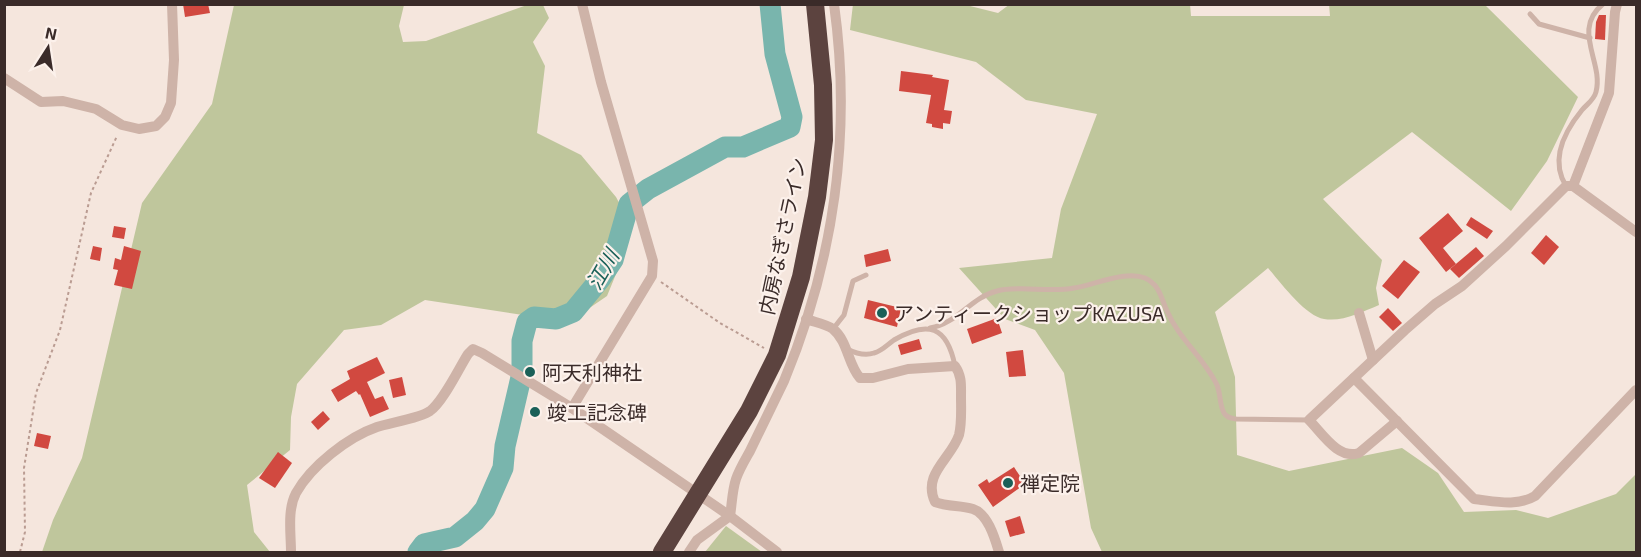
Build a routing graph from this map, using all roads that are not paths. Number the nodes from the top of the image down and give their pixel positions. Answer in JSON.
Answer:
{"nodes":[{"id":1,"x":172,"y":4,"type":"edge"},
{"id":2,"x":582,"y":4,"type":"edge"},
{"id":3,"x":815,"y":4,"type":"edge"},
{"id":4,"x":834,"y":4,"type":"edge"},
{"id":5,"x":1603,"y":4,"type":"edge"},
{"id":6,"x":1617,"y":4,"type":"edge"},
{"id":7,"x":1530,"y":14,"type":"dead end"},
{"id":8,"x":1590,"y":38,"type":"junction"},
{"id":9,"x":4,"y":78,"type":"edge"},
{"id":10,"x":1569,"y":186,"type":"junction"},
{"id":11,"x":1636,"y":232,"type":"edge"},
{"id":12,"x":866,"y":274,"type":"dead end"},
{"id":13,"x":1359,"y":313,"type":"dead end"},
{"id":14,"x":806,"y":318,"type":"junction"},
{"id":15,"x":930,"y":328,"type":"junction"},
{"id":16,"x":833,"y":329,"type":"junction"},
{"id":17,"x":845,"y":348,"type":"junction"},
{"id":18,"x":1373,"y":360,"type":"junction"},
{"id":19,"x":955,"y":366,"type":"junction"},
{"id":20,"x":1354,"y":378,"type":"junction"},
{"id":21,"x":1636,"y":390,"type":"edge"},
{"id":22,"x":572,"y":408,"type":"junction"},
{"id":23,"x":1309,"y":420,"type":"junction"},
{"id":24,"x":1397,"y":421,"type":"junction"},
{"id":25,"x":698,"y":495,"type":"junction"},
{"id":26,"x":730,"y":516,"type":"junction"},
{"id":27,"x":291,"y":552,"type":"edge"},
{"id":28,"x":662,"y":552,"type":"edge"},
{"id":29,"x":689,"y":552,"type":"edge"},
{"id":30,"x":777,"y":552,"type":"edge"},
{"id":31,"x":999,"y":552,"type":"edge"}],
"edges":[{"from":1,"to":9,"type":"street"},
{"from":2,"to":22,"type":"street"},
{"from":3,"to":25,"type":"highway","name":"内房なぎさライン"},
{"from":4,"to":14,"type":"street"},
{"from":5,"to":8,"type":"lane"},
{"from":6,"to":10,"type":"street"},
{"from":7,"to":8,"type":"lane"},
{"from":8,"to":10,"type":"lane"},
{"from":10,"to":11,"type":"street"},
{"from":10,"to":18,"type":"street"},
{"from":12,"to":16,"type":"lane"},
{"from":13,"to":18,"type":"street"},
{"from":14,"to":16,"type":"street"},
{"from":14,"to":26,"type":"street"},
{"from":15,"to":17,"type":"lane"},
{"from":15,"to":19,"type":"lane"},
{"from":15,"to":23,"type":"lane"},
{"from":16,"to":17,"type":"street"},
{"from":17,"to":19,"type":"street"},
{"from":18,"to":20,"type":"street"},
{"from":19,"to":31,"type":"street"},
{"from":20,"to":23,"type":"street"},
{"from":20,"to":24,"type":"street"},
{"from":21,"to":24,"type":"street"},
{"from":22,"to":25,"type":"street"},
{"from":22,"to":27,"type":"street"},
{"from":23,"to":24,"type":"street"},
{"from":25,"to":26,"type":"street"},
{"from":25,"to":28,"type":"highway","name":"内房なぎさライン"},
{"from":26,"to":29,"type":"street"},
{"from":26,"to":30,"type":"street"}]}
